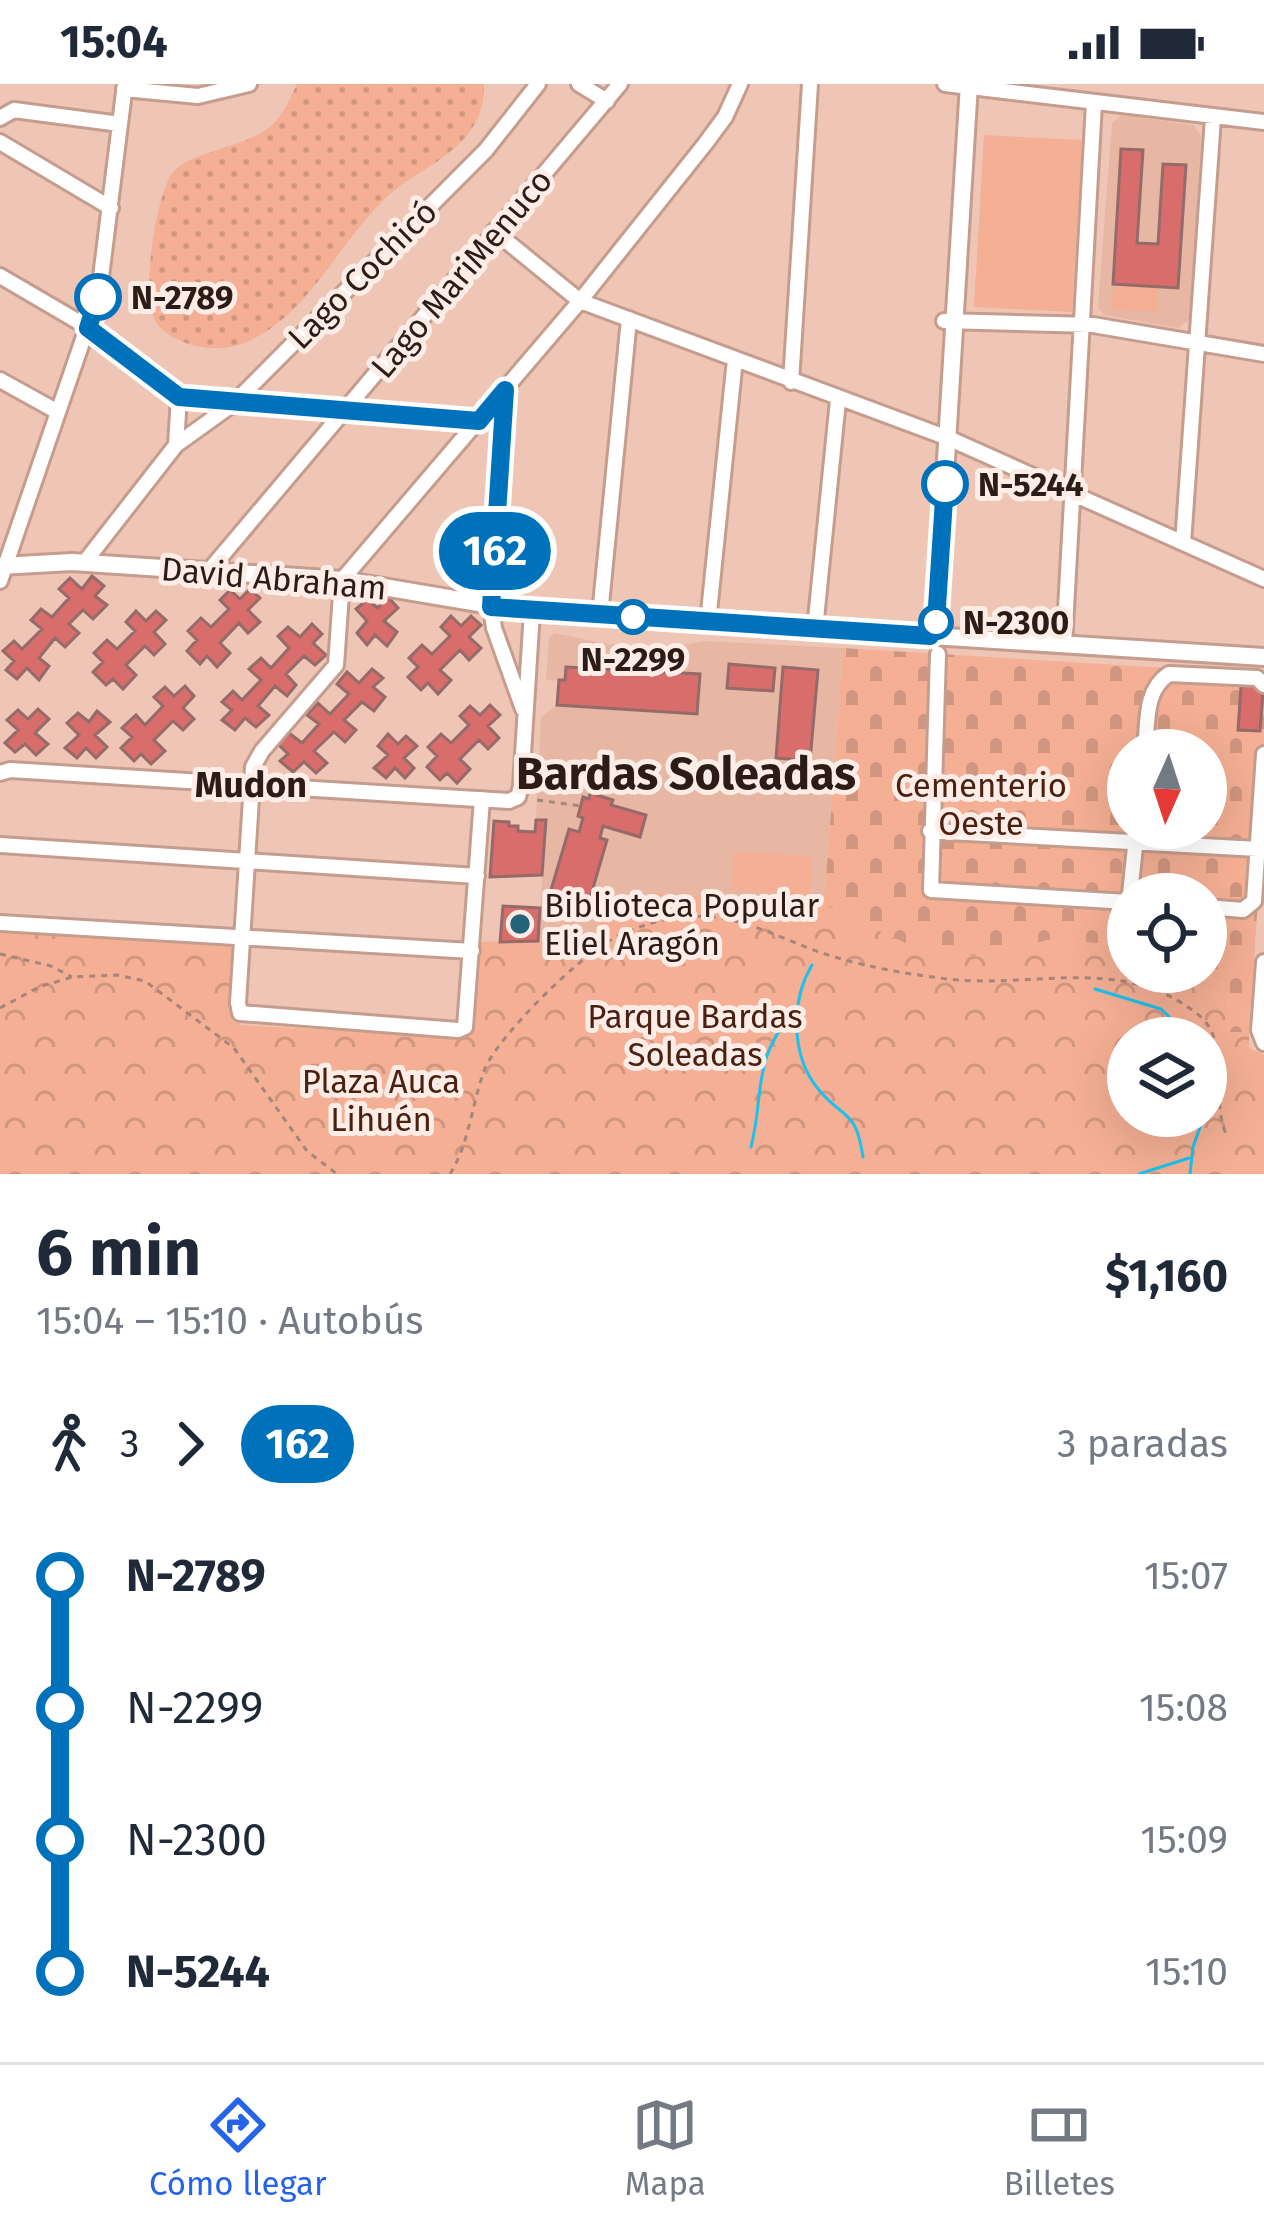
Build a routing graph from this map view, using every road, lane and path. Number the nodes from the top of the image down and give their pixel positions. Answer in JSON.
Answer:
{"nodes":[{"id":1,"x":249,"y":84,"type":"edge"},
{"id":2,"x":538,"y":84,"type":"edge"},
{"id":3,"x":578,"y":84,"type":"edge"},
{"id":4,"x":620,"y":84,"type":"edge"},
{"id":5,"x":740,"y":84,"type":"edge"},
{"id":6,"x":810,"y":84,"type":"edge"},
{"id":7,"x":945,"y":84,"type":"edge"},
{"id":8,"x":959,"y":84,"type":"edge"},
{"id":9,"x":1081,"y":84,"type":"edge"},
{"id":10,"x":969,"y":85,"type":"edge"},
{"id":11,"x":125,"y":87,"type":"edge"},
{"id":12,"x":607,"y":101,"type":"junction"},
{"id":13,"x":1086,"y":102,"type":"junction"},
{"id":14,"x":7,"y":114,"type":"edge"},
{"id":15,"x":1213,"y":118,"type":"junction"},
{"id":16,"x":1264,"y":122,"type":"edge"},
{"id":17,"x":121,"y":124,"type":"junction"},
{"id":18,"x":0,"y":142,"type":"edge"},
{"id":19,"x":111,"y":208,"type":"junction"},
{"id":20,"x":494,"y":231,"type":"junction"},
{"id":21,"x":0,"y":277,"type":"edge"},
{"id":22,"x":580,"y":301,"type":"junction"},
{"id":23,"x":629,"y":319,"type":"junction"},
{"id":24,"x":950,"y":321,"type":"junction"},
{"id":25,"x":1082,"y":324,"type":"junction"},
{"id":26,"x":88,"y":328,"type":"junction"},
{"id":27,"x":1200,"y":342,"type":"junction"},
{"id":28,"x":1264,"y":354,"type":"edge"},
{"id":29,"x":735,"y":359,"type":"junction"},
{"id":30,"x":0,"y":380,"type":"edge"},
{"id":31,"x":791,"y":382,"type":"junction"},
{"id":32,"x":505,"y":390,"type":"junction"},
{"id":33,"x":179,"y":397,"type":"junction"},
{"id":34,"x":838,"y":400,"type":"junction"},
{"id":35,"x":233,"y":404,"type":"junction"},
{"id":36,"x":58,"y":412,"type":"junction"},
{"id":37,"x":346,"y":412,"type":"junction"},
{"id":38,"x":479,"y":421,"type":"junction"},
{"id":39,"x":942,"y":436,"type":"junction"},
{"id":40,"x":176,"y":446,"type":"junction"},
{"id":41,"x":1072,"y":496,"type":"junction"},
{"id":42,"x":1183,"y":543,"type":"junction"},
{"id":43,"x":84,"y":563,"type":"junction"},
{"id":44,"x":1,"y":571,"type":"edge"},
{"id":45,"x":208,"y":572,"type":"junction"},
{"id":46,"x":342,"y":580,"type":"junction"},
{"id":47,"x":1264,"y":580,"type":"edge"},
{"id":48,"x":491,"y":607,"type":"junction"},
{"id":49,"x":532,"y":611,"type":"junction"},
{"id":50,"x":600,"y":616,"type":"junction"},
{"id":51,"x":708,"y":622,"type":"junction"},
{"id":52,"x":814,"y":629,"type":"junction"},
{"id":53,"x":934,"y":645,"type":"junction"},
{"id":54,"x":1064,"y":645,"type":"junction"},
{"id":55,"x":1264,"y":657,"type":"edge"},
{"id":56,"x":1264,"y":686,"type":"edge"},
{"id":57,"x":525,"y":715,"type":"junction"},
{"id":58,"x":1147,"y":729,"type":"edge"},
{"id":59,"x":1264,"y":754,"type":"edge"},
{"id":60,"x":0,"y":773,"type":"edge"},
{"id":61,"x":251,"y":785,"type":"junction"},
{"id":62,"x":482,"y":800,"type":"junction"},
{"id":63,"x":537,"y":800,"type":"dead end"},
{"id":64,"x":581,"y":806,"type":"dead end"},
{"id":65,"x":930,"y":831,"type":"junction"},
{"id":66,"x":1107,"y":835,"type":"edge"},
{"id":67,"x":0,"y":845,"type":"edge"},
{"id":68,"x":1227,"y":846,"type":"edge"},
{"id":69,"x":1258,"y":850,"type":"junction"},
{"id":70,"x":246,"y":861,"type":"junction"},
{"id":71,"x":477,"y":876,"type":"junction"},
{"id":72,"x":1107,"y":897,"type":"edge"},
{"id":73,"x":1227,"y":909,"type":"edge"},
{"id":74,"x":0,"y":923,"type":"edge"},
{"id":75,"x":242,"y":938,"type":"junction"},
{"id":76,"x":472,"y":951,"type":"junction"},
{"id":77,"x":0,"y":954,"type":"edge"},
{"id":78,"x":1264,"y":962,"type":"edge"},
{"id":79,"x":72,"y":976,"type":"junction"},
{"id":80,"x":0,"y":1008,"type":"edge"},
{"id":81,"x":1264,"y":1043,"type":"edge"},
{"id":82,"x":1228,"y":1138,"type":"dead end"},
{"id":83,"x":337,"y":1174,"type":"edge"},
{"id":84,"x":450,"y":1174,"type":"edge"}],
"edges":[{"from":1,"to":11,"type":"street"},
{"from":2,"to":35,"type":"street","name":"Lago Cochicó"},
{"from":3,"to":12,"type":"street"},
{"from":4,"to":12,"type":"street","name":"Lago MariMenuco"},
{"from":5,"to":22,"type":"street"},
{"from":6,"to":31,"type":"street"},
{"from":7,"to":8,"type":"street"},
{"from":8,"to":10,"type":"street"},
{"from":8,"to":24,"type":"main road"},
{"from":9,"to":13,"type":"street"},
{"from":10,"to":13,"type":"street"},
{"from":10,"to":24,"type":"main road"},
{"from":11,"to":17,"type":"street"},
{"from":12,"to":20,"type":"street","name":"Lago MariMenuco"},
{"from":13,"to":15,"type":"street"},
{"from":13,"to":25,"type":"street"},
{"from":14,"to":17,"type":"street"},
{"from":15,"to":16,"type":"street"},
{"from":15,"to":27,"type":"street"},
{"from":17,"to":19,"type":"street"},
{"from":18,"to":19,"type":"street"},
{"from":19,"to":26,"type":"street"},
{"from":20,"to":22,"type":"street"},
{"from":20,"to":37,"type":"street","name":"Lago MariMenuco"},
{"from":21,"to":26,"type":"street"},
{"from":22,"to":23,"type":"street"},
{"from":22,"to":32,"type":"street"},
{"from":23,"to":29,"type":"street"},
{"from":23,"to":50,"type":"street"},
{"from":24,"to":25,"type":"street"},
{"from":24,"to":39,"type":"main road"},
{"from":25,"to":27,"type":"street"},
{"from":25,"to":41,"type":"street"},
{"from":26,"to":33,"type":"street"},
{"from":26,"to":36,"type":"street"},
{"from":27,"to":28,"type":"street"},
{"from":27,"to":42,"type":"street"},
{"from":29,"to":31,"type":"street"},
{"from":29,"to":51,"type":"street"},
{"from":30,"to":36,"type":"street"},
{"from":31,"to":34,"type":"street"},
{"from":32,"to":38,"type":"street"},
{"from":32,"to":48,"type":"street"},
{"from":33,"to":35,"type":"street"},
{"from":33,"to":40,"type":"street"},
{"from":34,"to":39,"type":"street"},
{"from":34,"to":52,"type":"street"},
{"from":35,"to":37,"type":"street"},
{"from":35,"to":40,"type":"street","name":"Lago Cochicó"},
{"from":36,"to":44,"type":"street"},
{"from":37,"to":38,"type":"street"},
{"from":37,"to":45,"type":"street","name":"Lago MariMenuco"},
{"from":38,"to":46,"type":"street"},
{"from":39,"to":41,"type":"street"},
{"from":39,"to":53,"type":"main road"},
{"from":40,"to":43,"type":"street","name":"Lago Cochicó"},
{"from":41,"to":42,"type":"street"},
{"from":41,"to":54,"type":"street"},
{"from":42,"to":47,"type":"street"},
{"from":43,"to":44,"type":"main road","name":"David Abraham"},
{"from":43,"to":45,"type":"main road","name":"David Abraham"},
{"from":45,"to":46,"type":"main road","name":"David Abraham"},
{"from":46,"to":48,"type":"main road","name":"David Abraham"},
{"from":46,"to":61,"type":"street"},
{"from":48,"to":49,"type":"main road","name":"David Abraham"},
{"from":48,"to":57,"type":"street"},
{"from":49,"to":50,"type":"main road","name":"David Abraham"},
{"from":49,"to":57,"type":"street"},
{"from":50,"to":51,"type":"main road","name":"David Abraham"},
{"from":51,"to":52,"type":"main road","name":"David Abraham"},
{"from":52,"to":53,"type":"main road","name":"David Abraham"},
{"from":53,"to":54,"type":"main road","name":"David Abraham"},
{"from":53,"to":65,"type":"street"},
{"from":54,"to":55,"type":"main road","name":"David Abraham"},
{"from":56,"to":58,"type":"street"},
{"from":57,"to":62,"type":"street"},
{"from":59,"to":69,"type":"street"},
{"from":60,"to":61,"type":"street"},
{"from":61,"to":62,"type":"street"},
{"from":61,"to":70,"type":"street"},
{"from":62,"to":71,"type":"street"},
{"from":63,"to":64,"type":"path"},
{"from":65,"to":66,"type":"street"},
{"from":65,"to":72,"type":"street"},
{"from":67,"to":70,"type":"street"},
{"from":68,"to":69,"type":"street"},
{"from":69,"to":73,"type":"street"},
{"from":70,"to":71,"type":"street"},
{"from":70,"to":75,"type":"street"},
{"from":71,"to":76,"type":"street"},
{"from":74,"to":75,"type":"street"},
{"from":75,"to":76,"type":"street"},
{"from":75,"to":76,"type":"street"},
{"from":77,"to":79,"type":"path"},
{"from":78,"to":81,"type":"street"},
{"from":79,"to":80,"type":"path"},
{"from":79,"to":83,"type":"path"},
{"from":82,"to":84,"type":"path"}]}
